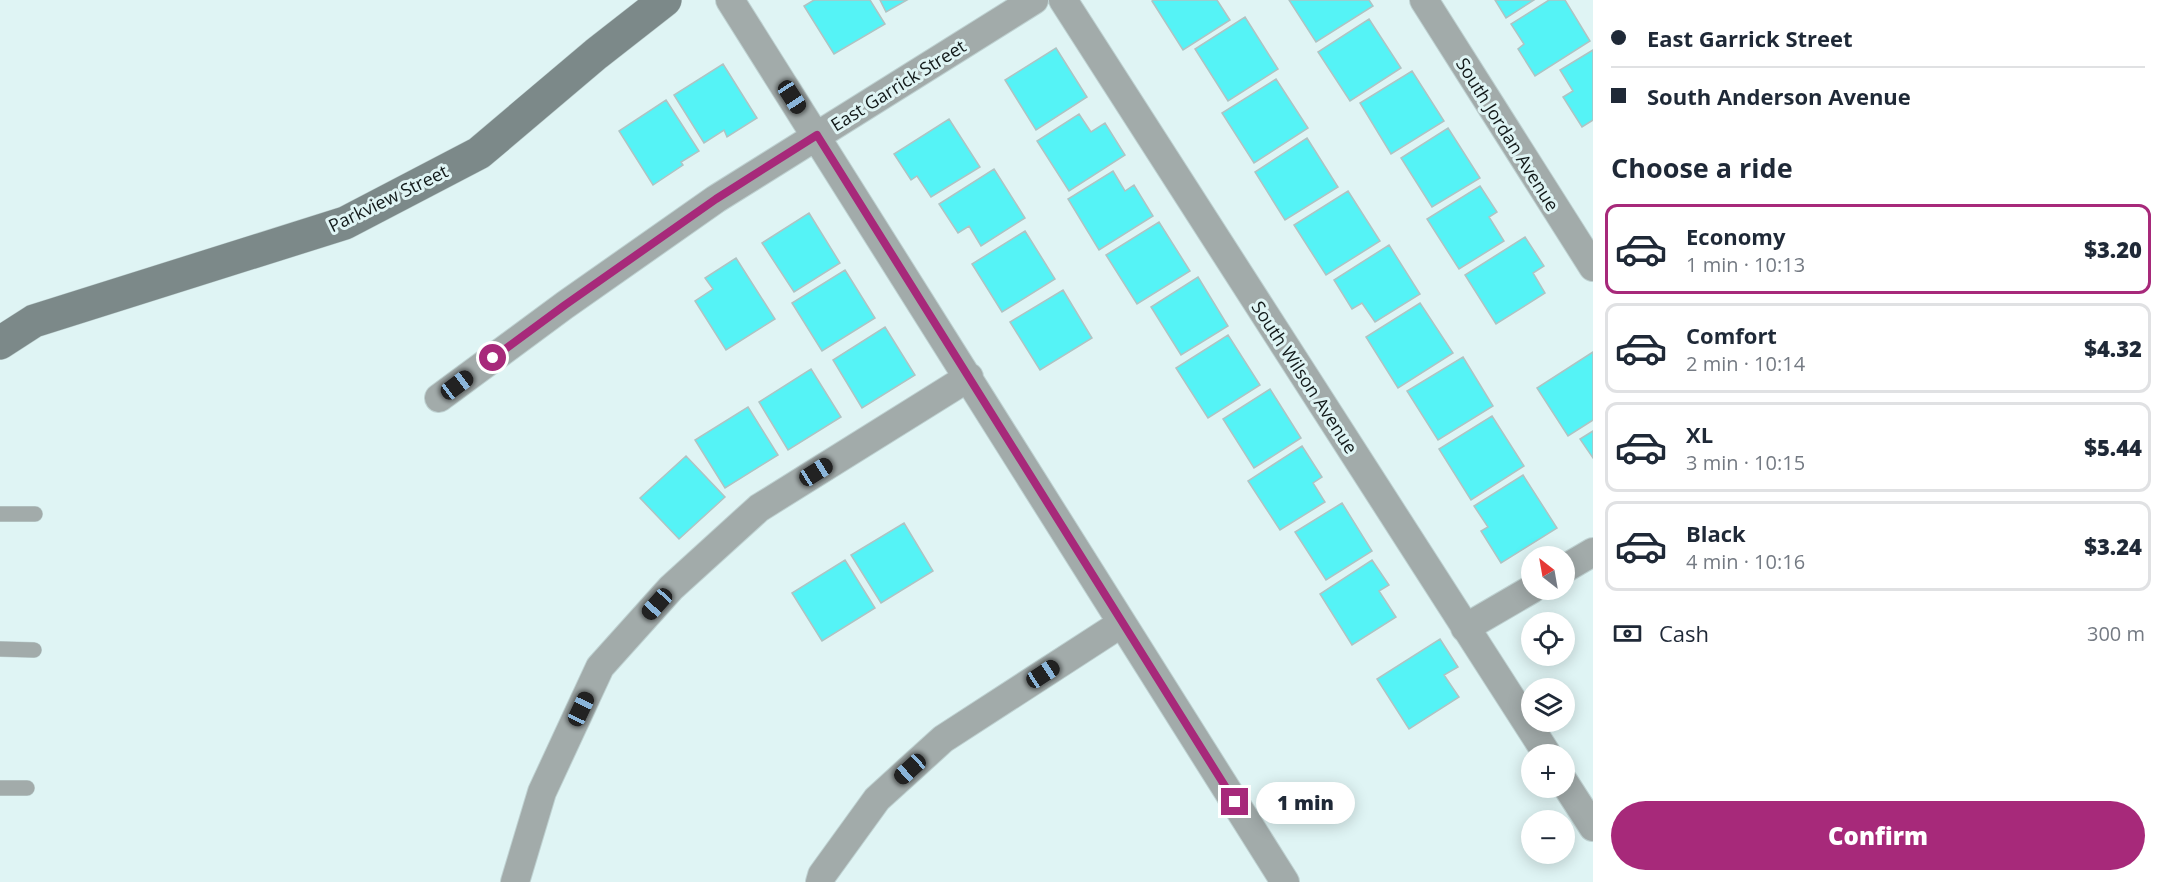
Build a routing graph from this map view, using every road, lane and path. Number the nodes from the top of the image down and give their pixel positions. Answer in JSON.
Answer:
{"nodes":[{"id":1,"x":665,"y":0,"type":"edge"},
{"id":2,"x":730,"y":0,"type":"edge"},
{"id":3,"x":1034,"y":0,"type":"edge"},
{"id":4,"x":1063,"y":0,"type":"edge"},
{"id":5,"x":1424,"y":0,"type":"edge"},
{"id":6,"x":817,"y":135,"type":"junction"},
{"id":7,"x":1593,"y":267,"type":"edge"},
{"id":8,"x":0,"y":343,"type":"edge"},
{"id":9,"x":969,"y":377,"type":"junction"},
{"id":10,"x":439,"y":398,"type":"dead end"},
{"id":11,"x":0,"y":514,"type":"edge"},
{"id":12,"x":35,"y":514,"type":"dead end"},
{"id":13,"x":1593,"y":552,"type":"edge"},
{"id":14,"x":1575,"y":563,"type":"edge"},
{"id":15,"x":1521,"y":595,"type":"edge"},
{"id":16,"x":1122,"y":623,"type":"junction"},
{"id":17,"x":1466,"y":628,"type":"junction"},
{"id":18,"x":0,"y":649,"type":"edge"},
{"id":19,"x":34,"y":650,"type":"dead end"},
{"id":20,"x":1541,"y":744,"type":"edge"},
{"id":21,"x":0,"y":788,"type":"edge"},
{"id":22,"x":27,"y":788,"type":"dead end"},
{"id":23,"x":1575,"y":798,"type":"edge"},
{"id":24,"x":1593,"y":826,"type":"edge"},
{"id":25,"x":515,"y":882,"type":"edge"},
{"id":26,"x":820,"y":882,"type":"edge"},
{"id":27,"x":1285,"y":882,"type":"edge"}],
"edges":[{"from":1,"to":8,"type":"street","name":"Parkview Street"},
{"from":2,"to":6,"type":"street"},
{"from":3,"to":6,"type":"street","name":"East Garrick Street"},
{"from":4,"to":17,"type":"street","name":"South Wilson Avenue"},
{"from":5,"to":7,"type":"street","name":"South Jordan Avenue"},
{"from":6,"to":9,"type":"street"},
{"from":6,"to":10,"type":"street","name":"East Garrick Street"},
{"from":9,"to":16,"type":"street"},
{"from":9,"to":25,"type":"street"},
{"from":11,"to":12,"type":"lane"},
{"from":13,"to":14,"type":"street"},
{"from":15,"to":17,"type":"street"},
{"from":16,"to":26,"type":"street"},
{"from":16,"to":27,"type":"street"},
{"from":17,"to":20,"type":"street","name":"South Wilson Avenue"},
{"from":18,"to":19,"type":"lane"},
{"from":21,"to":22,"type":"lane"},
{"from":23,"to":24,"type":"street"}]}
